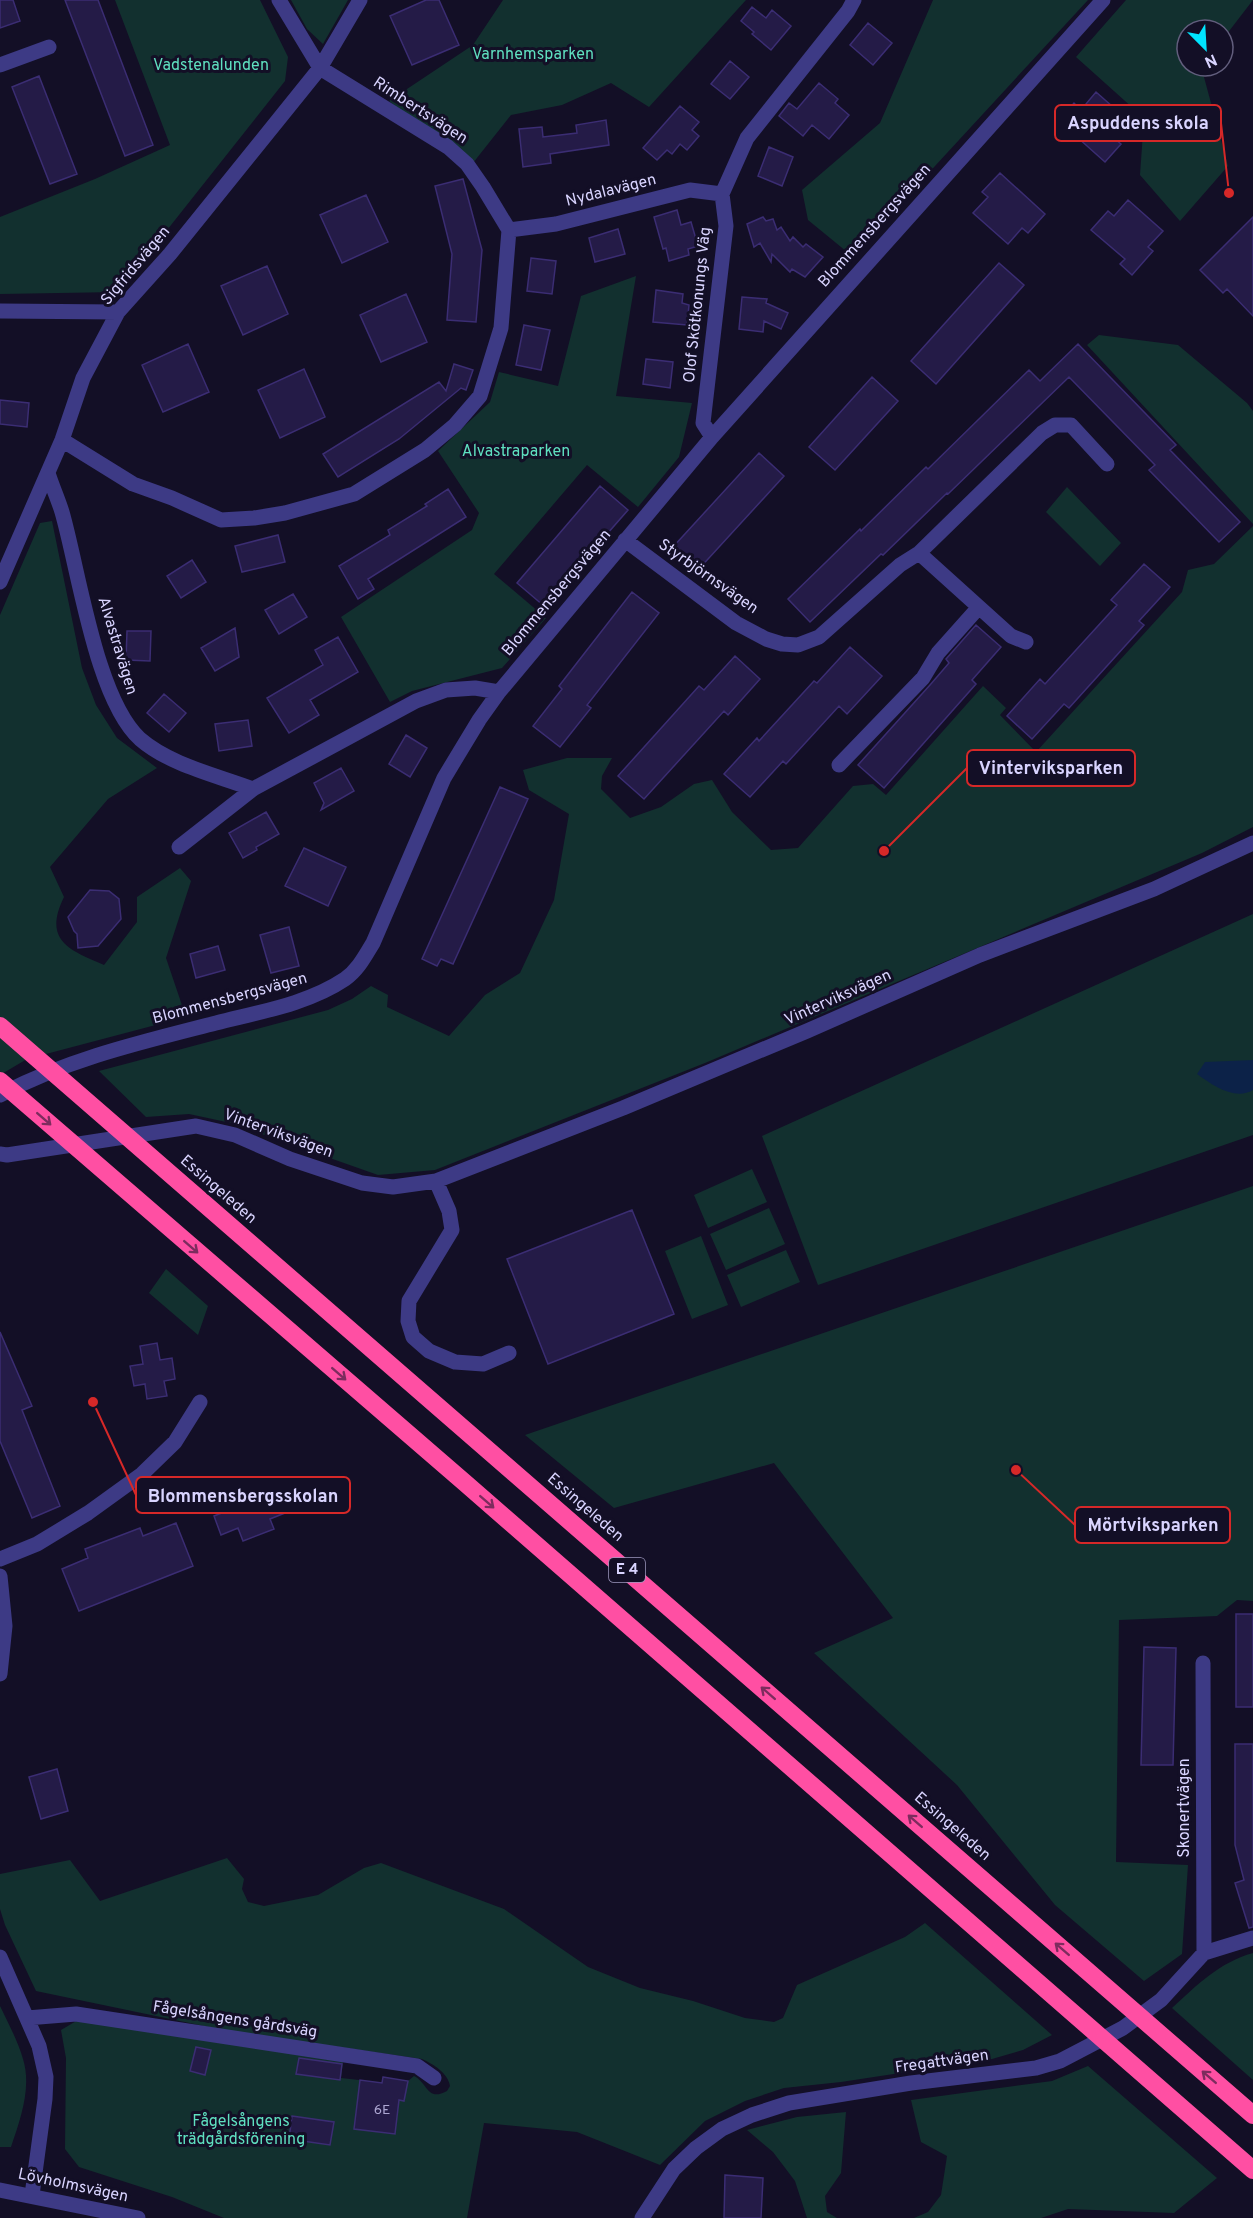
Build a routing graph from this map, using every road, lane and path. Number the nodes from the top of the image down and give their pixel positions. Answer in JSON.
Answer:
{"nodes":[{"id":1,"x":279,"y":0,"type":"edge"},
{"id":2,"x":360,"y":0,"type":"edge"},
{"id":3,"x":854,"y":0,"type":"edge"},
{"id":4,"x":1103,"y":0,"type":"edge"},
{"id":5,"x":49,"y":47,"type":"dead end"},
{"id":6,"x":0,"y":66,"type":"edge"},
{"id":7,"x":320,"y":68,"type":"junction"},
{"id":8,"x":722,"y":194,"type":"junction"},
{"id":9,"x":509,"y":230,"type":"junction"},
{"id":10,"x":0,"y":311,"type":"edge"},
{"id":11,"x":118,"y":312,"type":"junction"},
{"id":12,"x":712,"y":437,"type":"junction"},
{"id":13,"x":62,"y":440,"type":"junction"},
{"id":14,"x":1107,"y":464,"type":"dead end"},
{"id":15,"x":48,"y":473,"type":"junction"},
{"id":16,"x":625,"y":540,"type":"junction"},
{"id":17,"x":919,"y":553,"type":"junction"},
{"id":18,"x":0,"y":582,"type":"edge"},
{"id":19,"x":979,"y":607,"type":"junction"},
{"id":20,"x":1026,"y":642,"type":"dead end"},
{"id":21,"x":499,"y":692,"type":"junction"},
{"id":22,"x":839,"y":765,"type":"dead end"},
{"id":23,"x":253,"y":789,"type":"junction"},
{"id":24,"x":1253,"y":843,"type":"edge"},
{"id":25,"x":179,"y":847,"type":"dead end"},
{"id":26,"x":0,"y":1026,"type":"edge"},
{"id":27,"x":0,"y":1081,"type":"edge"},
{"id":28,"x":0,"y":1095,"type":"edge"},
{"id":29,"x":0,"y":1154,"type":"edge"},
{"id":30,"x":436,"y":1181,"type":"junction"},
{"id":31,"x":509,"y":1353,"type":"dead end"},
{"id":32,"x":200,"y":1402,"type":"dead end"},
{"id":33,"x":0,"y":1559,"type":"edge"},
{"id":34,"x":0,"y":1576,"type":"edge"},
{"id":35,"x":1203,"y":1663,"type":"dead end"},
{"id":36,"x":0,"y":1674,"type":"edge"},
{"id":37,"x":1253,"y":1938,"type":"edge"},
{"id":38,"x":1204,"y":1953,"type":"junction"},
{"id":39,"x":0,"y":1957,"type":"edge"},
{"id":40,"x":27,"y":2018,"type":"junction"},
{"id":41,"x":434,"y":2078,"type":"dead end"},
{"id":42,"x":1253,"y":2115,"type":"edge"},
{"id":43,"x":1253,"y":2170,"type":"edge"},
{"id":44,"x":0,"y":2190,"type":"edge"},
{"id":45,"x":32,"y":2195,"type":"junction"},
{"id":46,"x":138,"y":2218,"type":"edge"},
{"id":47,"x":642,"y":2218,"type":"edge"}],
"edges":[{"from":1,"to":7,"type":"street"},
{"from":2,"to":7,"type":"street","name":"Sigfridsvägen"},
{"from":3,"to":8,"type":"street"},
{"from":4,"to":12,"type":"street","name":"Blommensbergsvägen"},
{"from":5,"to":6,"type":"street"},
{"from":7,"to":9,"type":"street","name":"Rimbertsvägen"},
{"from":7,"to":11,"type":"street","name":"Sigfridsvägen"},
{"from":8,"to":9,"type":"street","name":"Nydalavägen"},
{"from":8,"to":12,"type":"street","name":"Olof Skötkonungs Väg"},
{"from":9,"to":13,"type":"street"},
{"from":10,"to":11,"type":"street"},
{"from":11,"to":13,"type":"street","name":"Sigfridsvägen"},
{"from":12,"to":16,"type":"street","name":"Blommensbergsvägen"},
{"from":13,"to":15,"type":"street","name":"Sigfridsvägen"},
{"from":14,"to":17,"type":"street","name":"Styrbjörnsvägen"},
{"from":15,"to":18,"type":"street","name":"Sigfridsvägen"},
{"from":15,"to":23,"type":"street","name":"Alvastravägen"},
{"from":16,"to":17,"type":"street","name":"Styrbjörnsvägen"},
{"from":16,"to":21,"type":"street","name":"Blommensbergsvägen"},
{"from":17,"to":19,"type":"street"},
{"from":19,"to":20,"type":"street"},
{"from":19,"to":22,"type":"street"},
{"from":21,"to":23,"type":"street"},
{"from":21,"to":28,"type":"street","name":"Blommensbergsvägen"},
{"from":23,"to":25,"type":"street"},
{"from":24,"to":30,"type":"street","name":"Vinterviksvägen"},
{"from":42,"to":26,"type":"highway","name":"Essingeleden","number":"E 4","one_way":true},
{"from":27,"to":43,"type":"highway","number":"E 4","one_way":true},
{"from":29,"to":30,"type":"street","name":"Vinterviksvägen"},
{"from":30,"to":31,"type":"street"},
{"from":32,"to":33,"type":"street"},
{"from":34,"to":36,"type":"street"},
{"from":35,"to":38,"type":"street","name":"Skonertvägen"},
{"from":37,"to":38,"type":"street"},
{"from":38,"to":47,"type":"street","name":"Fregattvägen"},
{"from":39,"to":40,"type":"street"},
{"from":40,"to":41,"type":"street","name":"Fågelsångens gårdsväg"},
{"from":40,"to":45,"type":"street"},
{"from":44,"to":45,"type":"street","name":"Lövholmsvägen"},
{"from":45,"to":46,"type":"street","name":"Lövholmsvägen"}]}
